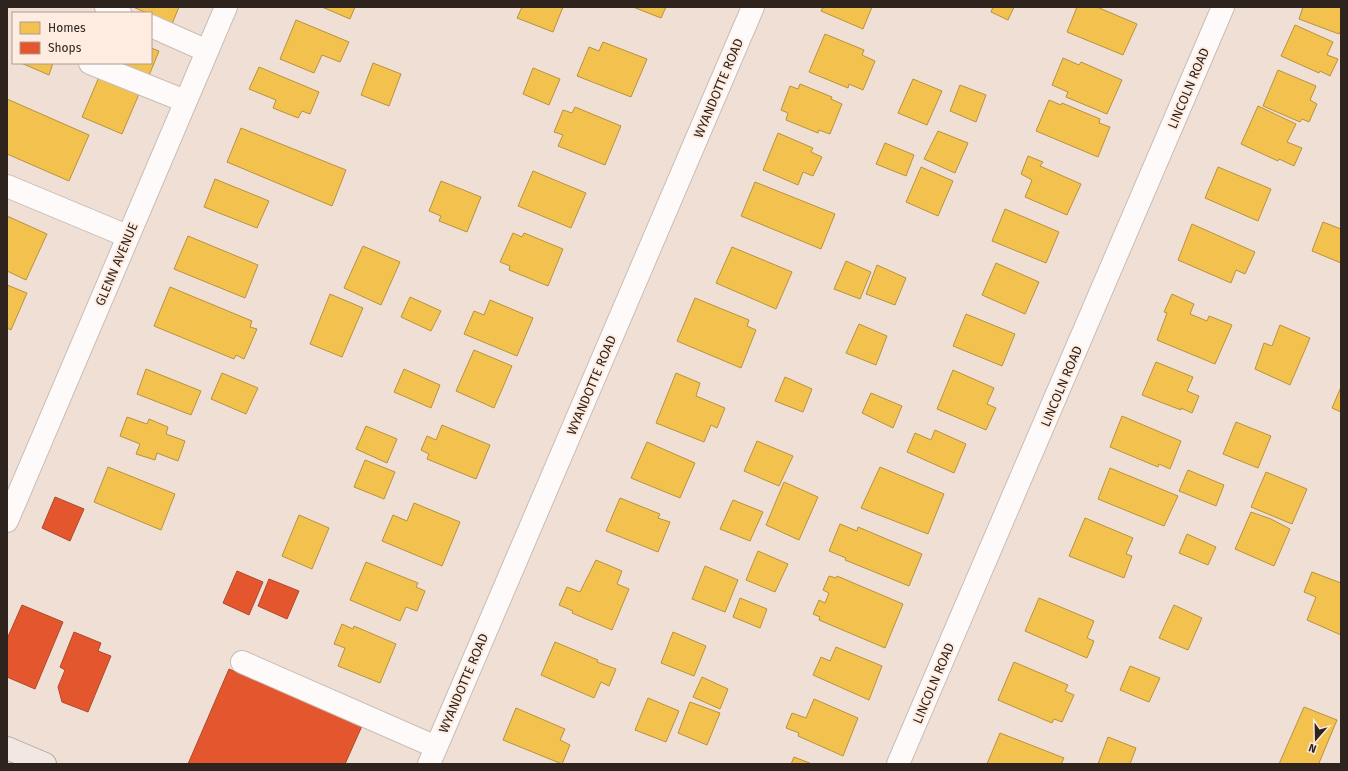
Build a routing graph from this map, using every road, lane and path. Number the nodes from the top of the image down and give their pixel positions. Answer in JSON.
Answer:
{"nodes":[{"id":1,"x":106,"y":7,"type":"edge"},
{"id":2,"x":226,"y":7,"type":"edge"},
{"id":3,"x":753,"y":7,"type":"edge"},
{"id":4,"x":1223,"y":7,"type":"edge"},
{"id":5,"x":118,"y":12,"type":"edge"},
{"id":6,"x":152,"y":26,"type":"edge"},
{"id":7,"x":207,"y":51,"type":"junction"},
{"id":8,"x":92,"y":64,"type":"edge"},
{"id":9,"x":185,"y":101,"type":"junction"},
{"id":10,"x":7,"y":186,"type":"edge"},
{"id":11,"x":127,"y":236,"type":"junction"},
{"id":12,"x":7,"y":521,"type":"edge"},
{"id":13,"x":242,"y":662,"type":"dead end"},
{"id":14,"x":7,"y":748,"type":"edge"},
{"id":15,"x":432,"y":755,"type":"edge"},
{"id":16,"x":45,"y":764,"type":"edge"},
{"id":17,"x":898,"y":764,"type":"edge"}],
"edges":[{"from":1,"to":5,"type":"street"},
{"from":2,"to":7,"type":"street","name":"GLENN AVENUE"},
{"from":3,"to":15,"type":"street","name":"WYANDOTTE ROAD"},
{"from":4,"to":17,"type":"street","name":"LINCOLN ROAD"},
{"from":6,"to":7,"type":"street"},
{"from":7,"to":9,"type":"street","name":"GLENN AVENUE"},
{"from":8,"to":9,"type":"street"},
{"from":9,"to":11,"type":"street","name":"GLENN AVENUE"},
{"from":10,"to":11,"type":"street"},
{"from":11,"to":12,"type":"street","name":"GLENN AVENUE"},
{"from":13,"to":15,"type":"street"},
{"from":14,"to":16,"type":"main road"}]}
